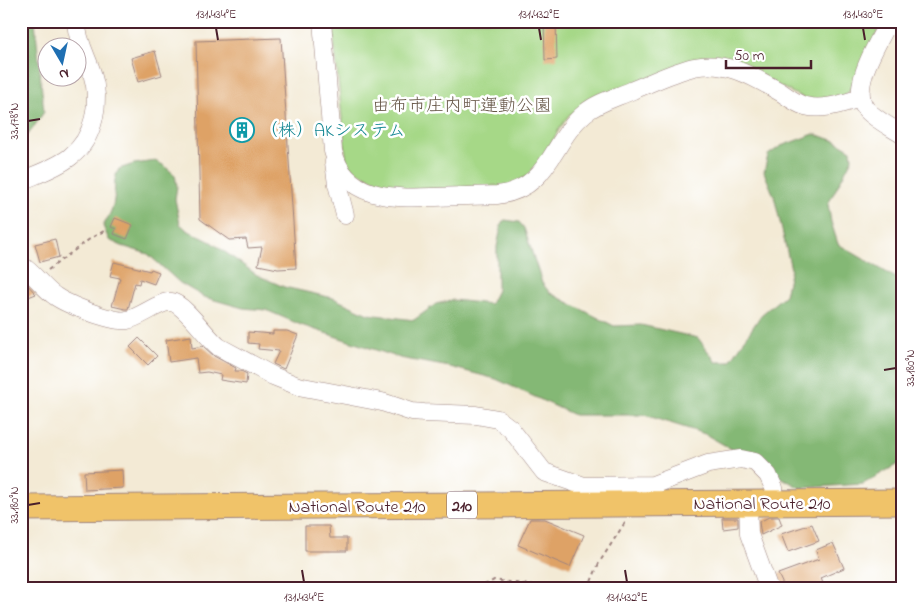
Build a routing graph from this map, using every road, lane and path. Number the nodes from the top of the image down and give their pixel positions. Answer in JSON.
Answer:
{"nodes":[{"id":1,"x":76,"y":21,"type":"edge"},
{"id":2,"x":322,"y":21,"type":"edge"},
{"id":3,"x":889,"y":21,"type":"edge"},
{"id":4,"x":861,"y":98,"type":"junction"},
{"id":5,"x":903,"y":135,"type":"edge"},
{"id":6,"x":334,"y":151,"type":"junction"},
{"id":7,"x":21,"y":181,"type":"edge"},
{"id":8,"x":345,"y":215,"type":"dead end"},
{"id":9,"x":106,"y":230,"type":"dead end"},
{"id":10,"x":21,"y":265,"type":"edge"},
{"id":11,"x":42,"y":274,"type":"dead end"},
{"id":12,"x":903,"y":502,"type":"edge"},
{"id":13,"x":748,"y":503,"type":"junction"},
{"id":14,"x":775,"y":503,"type":"junction"},
{"id":15,"x":624,"y":504,"type":"junction"},
{"id":16,"x":21,"y":508,"type":"edge"},
{"id":17,"x":477,"y":589,"type":"edge"},
{"id":18,"x":537,"y":589,"type":"edge"},
{"id":19,"x":588,"y":589,"type":"edge"},
{"id":20,"x":769,"y":589,"type":"edge"}],
"edges":[{"from":1,"to":7,"type":"street"},
{"from":2,"to":6,"type":"street"},
{"from":3,"to":4,"type":"street"},
{"from":4,"to":5,"type":"street"},
{"from":4,"to":6,"type":"street"},
{"from":6,"to":8,"type":"street"},
{"from":9,"to":11,"type":"path"},
{"from":10,"to":14,"type":"street"},
{"from":12,"to":14,"type":"highway","name":"National Route 210","number":"210"},
{"from":13,"to":14,"type":"highway","name":"National Route 210","number":"210"},
{"from":13,"to":15,"type":"highway","name":"National Route 210","number":"210"},
{"from":13,"to":20,"type":"street"},
{"from":15,"to":16,"type":"highway","name":"National Route 210","number":"210"},
{"from":15,"to":19,"type":"path"},
{"from":17,"to":18,"type":"path"}]}
